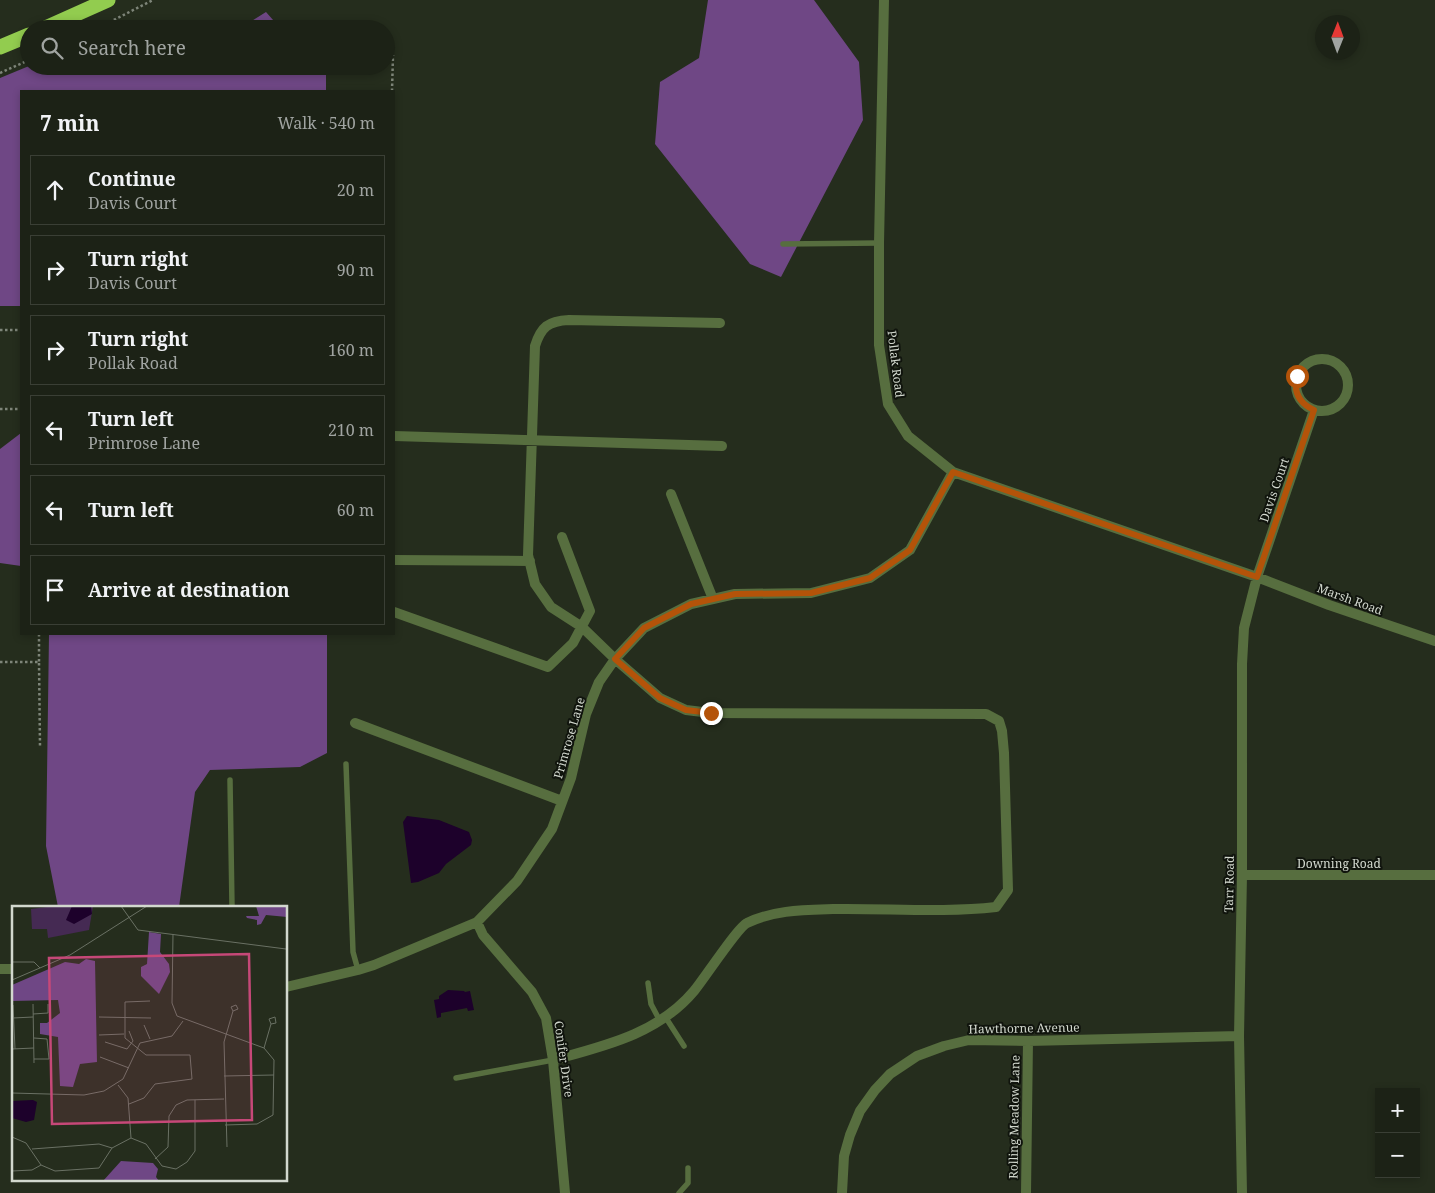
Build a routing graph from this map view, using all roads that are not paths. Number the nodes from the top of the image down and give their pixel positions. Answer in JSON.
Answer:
{"nodes":[{"id":1,"x":108,"y":0,"type":"edge"},
{"id":2,"x":884,"y":0,"type":"edge"},
{"id":3,"x":64,"y":20,"type":"edge"},
{"id":4,"x":20,"y":39,"type":"edge"},
{"id":5,"x":0,"y":47,"type":"edge"},
{"id":6,"x":879,"y":243,"type":"junction"},
{"id":7,"x":782,"y":244,"type":"dead end"},
{"id":8,"x":720,"y":323,"type":"dead end"},
{"id":9,"x":1314,"y":410,"type":"junction"},
{"id":10,"x":395,"y":436,"type":"edge"},
{"id":11,"x":532,"y":440,"type":"junction"},
{"id":12,"x":722,"y":446,"type":"dead end"},
{"id":13,"x":953,"y":472,"type":"junction"},
{"id":14,"x":672,"y":494,"type":"dead end"},
{"id":15,"x":562,"y":537,"type":"dead end"},
{"id":16,"x":395,"y":560,"type":"edge"},
{"id":17,"x":530,"y":561,"type":"junction"},
{"id":18,"x":1257,"y":577,"type":"junction"},
{"id":19,"x":713,"y":599,"type":"junction"},
{"id":20,"x":395,"y":612,"type":"edge"},
{"id":21,"x":582,"y":627,"type":"junction"},
{"id":22,"x":1435,"y":641,"type":"edge"},
{"id":23,"x":615,"y":659,"type":"junction"},
{"id":24,"x":355,"y":723,"type":"dead end"},
{"id":25,"x":346,"y":764,"type":"dead end"},
{"id":26,"x":230,"y":780,"type":"dead end"},
{"id":27,"x":562,"y":801,"type":"junction"},
{"id":28,"x":1242,"y":875,"type":"junction"},
{"id":29,"x":1435,"y":875,"type":"edge"},
{"id":30,"x":232,"y":906,"type":"edge"},
{"id":31,"x":477,"y":922,"type":"junction"},
{"id":32,"x":358,"y":970,"type":"junction"},
{"id":33,"x":648,"y":983,"type":"dead end"},
{"id":34,"x":288,"y":987,"type":"edge"},
{"id":35,"x":663,"y":1020,"type":"junction"},
{"id":36,"x":1239,"y":1036,"type":"junction"},
{"id":37,"x":1028,"y":1041,"type":"junction"},
{"id":38,"x":684,"y":1046,"type":"dead end"},
{"id":39,"x":553,"y":1060,"type":"junction"},
{"id":40,"x":456,"y":1078,"type":"dead end"},
{"id":41,"x":688,"y":1168,"type":"dead end"},
{"id":42,"x":564,"y":1193,"type":"edge"},
{"id":43,"x":679,"y":1193,"type":"edge"},
{"id":44,"x":842,"y":1193,"type":"edge"},
{"id":45,"x":1026,"y":1193,"type":"edge"},
{"id":46,"x":1242,"y":1193,"type":"edge"}],
"edges":[{"from":1,"to":3,"type":"highway"},
{"from":2,"to":6,"type":"street","name":"Pollak Road"},
{"from":4,"to":5,"type":"highway"},
{"from":6,"to":7,"type":"lane"},
{"from":6,"to":13,"type":"street","name":"Pollak Road"},
{"from":8,"to":11,"type":"street"},
{"from":9,"to":9,"type":"street"},
{"from":9,"to":18,"type":"street","name":"Davis Court"},
{"from":10,"to":11,"type":"street"},
{"from":11,"to":12,"type":"street"},
{"from":11,"to":17,"type":"street"},
{"from":13,"to":18,"type":"street","name":"Pollak Road"},
{"from":13,"to":19,"type":"street","name":"Primrose Lane"},
{"from":14,"to":19,"type":"street"},
{"from":15,"to":21,"type":"street"},
{"from":16,"to":17,"type":"street"},
{"from":17,"to":21,"type":"street"},
{"from":18,"to":22,"type":"street","name":"Marsh Road"},
{"from":18,"to":28,"type":"street","name":"Tarr Road"},
{"from":19,"to":23,"type":"street","name":"Primrose Lane"},
{"from":20,"to":21,"type":"street"},
{"from":21,"to":23,"type":"street"},
{"from":23,"to":27,"type":"street","name":"Primrose Lane"},
{"from":23,"to":35,"type":"street"},
{"from":24,"to":27,"type":"street"},
{"from":25,"to":32,"type":"lane"},
{"from":26,"to":30,"type":"lane"},
{"from":27,"to":31,"type":"street","name":"Primrose Lane"},
{"from":28,"to":29,"type":"street","name":"Downing Road"},
{"from":28,"to":36,"type":"street","name":"Tarr Road"},
{"from":31,"to":32,"type":"street","name":"Primrose Lane"},
{"from":31,"to":39,"type":"street","name":"Conifer Drive"},
{"from":32,"to":34,"type":"street","name":"Primrose Lane"},
{"from":33,"to":35,"type":"lane"},
{"from":35,"to":38,"type":"lane"},
{"from":35,"to":39,"type":"street"},
{"from":36,"to":37,"type":"street","name":"Hawthorne Avenue"},
{"from":36,"to":46,"type":"street","name":"Tarr Road"},
{"from":37,"to":44,"type":"street","name":"Hawthorne Avenue"},
{"from":37,"to":45,"type":"street","name":"Rolling Meadow Lane"},
{"from":39,"to":40,"type":"lane"},
{"from":39,"to":42,"type":"street","name":"Conifer Drive"},
{"from":41,"to":43,"type":"lane"}]}
